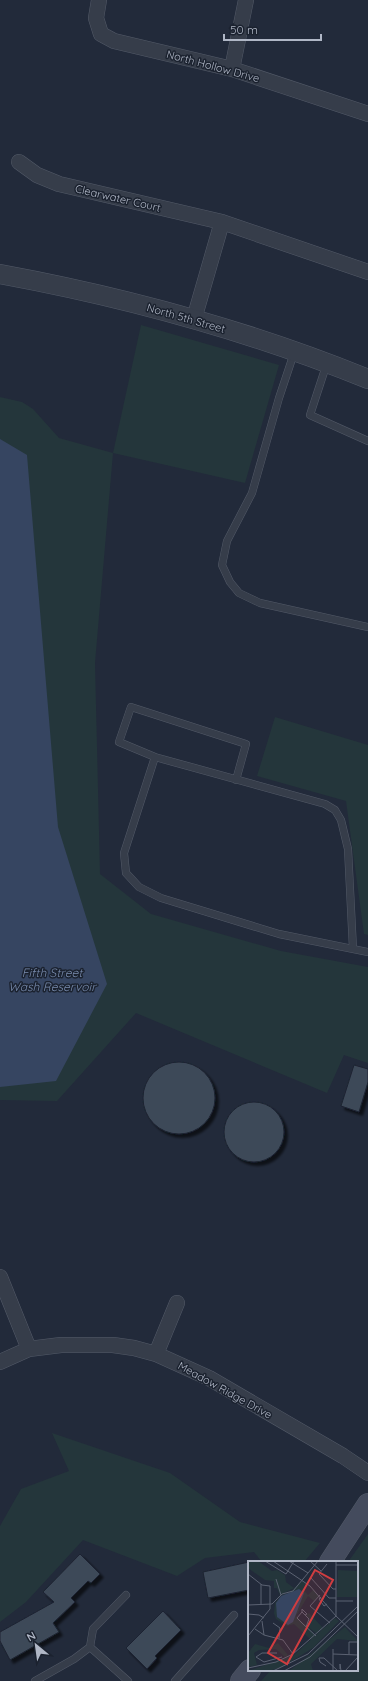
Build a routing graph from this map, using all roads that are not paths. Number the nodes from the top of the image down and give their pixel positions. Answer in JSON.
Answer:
{"nodes":[{"id":1,"x":99,"y":0,"type":"edge"},
{"id":2,"x":246,"y":0,"type":"edge"},
{"id":3,"x":232,"y":69,"type":"junction"},
{"id":4,"x":363,"y":112,"type":"edge"},
{"id":5,"x":19,"y":162,"type":"dead end"},
{"id":6,"x":222,"y":222,"type":"junction"},
{"id":7,"x":368,"y":272,"type":"edge"},
{"id":8,"x":0,"y":274,"type":"edge"},
{"id":9,"x":194,"y":319,"type":"junction"},
{"id":10,"x":294,"y":351,"type":"junction"},
{"id":11,"x":327,"y":362,"type":"junction"},
{"id":12,"x":368,"y":379,"type":"edge"},
{"id":13,"x":368,"y":441,"type":"edge"},
{"id":14,"x":368,"y":627,"type":"edge"},
{"id":15,"x":155,"y":757,"type":"junction"},
{"id":16,"x":236,"y":780,"type":"junction"},
{"id":17,"x":353,"y":949,"type":"junction"},
{"id":18,"x":368,"y":952,"type":"edge"},
{"id":19,"x":0,"y":1277,"type":"edge"},
{"id":20,"x":177,"y":1303,"type":"dead end"},
{"id":21,"x":29,"y":1349,"type":"junction"},
{"id":22,"x":156,"y":1354,"type":"junction"},
{"id":23,"x":0,"y":1362,"type":"edge"},
{"id":24,"x":368,"y":1473,"type":"edge"},
{"id":25,"x":368,"y":1504,"type":"edge"},
{"id":26,"x":331,"y":1561,"type":"edge"},
{"id":27,"x":126,"y":1594,"type":"dead end"},
{"id":28,"x":234,"y":1616,"type":"dead end"},
{"id":29,"x":90,"y":1647,"type":"junction"},
{"id":30,"x":249,"y":1671,"type":"edge"},
{"id":31,"x":35,"y":1681,"type":"edge"},
{"id":32,"x":128,"y":1681,"type":"edge"},
{"id":33,"x":175,"y":1681,"type":"edge"},
{"id":34,"x":241,"y":1681,"type":"edge"}],
"edges":[{"from":1,"to":3,"type":"street","name":"North Hollow Drive"},
{"from":2,"to":3,"type":"street"},
{"from":3,"to":4,"type":"street","name":"North Hollow Drive"},
{"from":5,"to":6,"type":"street","name":"Clearwater Court"},
{"from":6,"to":7,"type":"street","name":"Clearwater Court"},
{"from":6,"to":9,"type":"street"},
{"from":8,"to":9,"type":"street","name":"North 5th Street"},
{"from":9,"to":10,"type":"street","name":"North 5th Street"},
{"from":10,"to":11,"type":"street","name":"North 5th Street"},
{"from":10,"to":14,"type":"lane"},
{"from":11,"to":12,"type":"street","name":"North 5th Street"},
{"from":11,"to":13,"type":"lane"},
{"from":15,"to":16,"type":"lane"},
{"from":15,"to":16,"type":"lane"},
{"from":15,"to":17,"type":"lane"},
{"from":16,"to":17,"type":"lane"},
{"from":17,"to":18,"type":"lane"},
{"from":19,"to":21,"type":"street"},
{"from":20,"to":22,"type":"street"},
{"from":21,"to":22,"type":"street","name":"Meadow Ridge Drive"},
{"from":21,"to":23,"type":"street","name":"Meadow Ridge Drive"},
{"from":22,"to":24,"type":"street","name":"Meadow Ridge Drive"},
{"from":25,"to":26,"type":"main road"},
{"from":27,"to":29,"type":"lane"},
{"from":28,"to":33,"type":"lane"},
{"from":29,"to":31,"type":"lane"},
{"from":29,"to":32,"type":"lane"},
{"from":30,"to":34,"type":"main road"}]}
